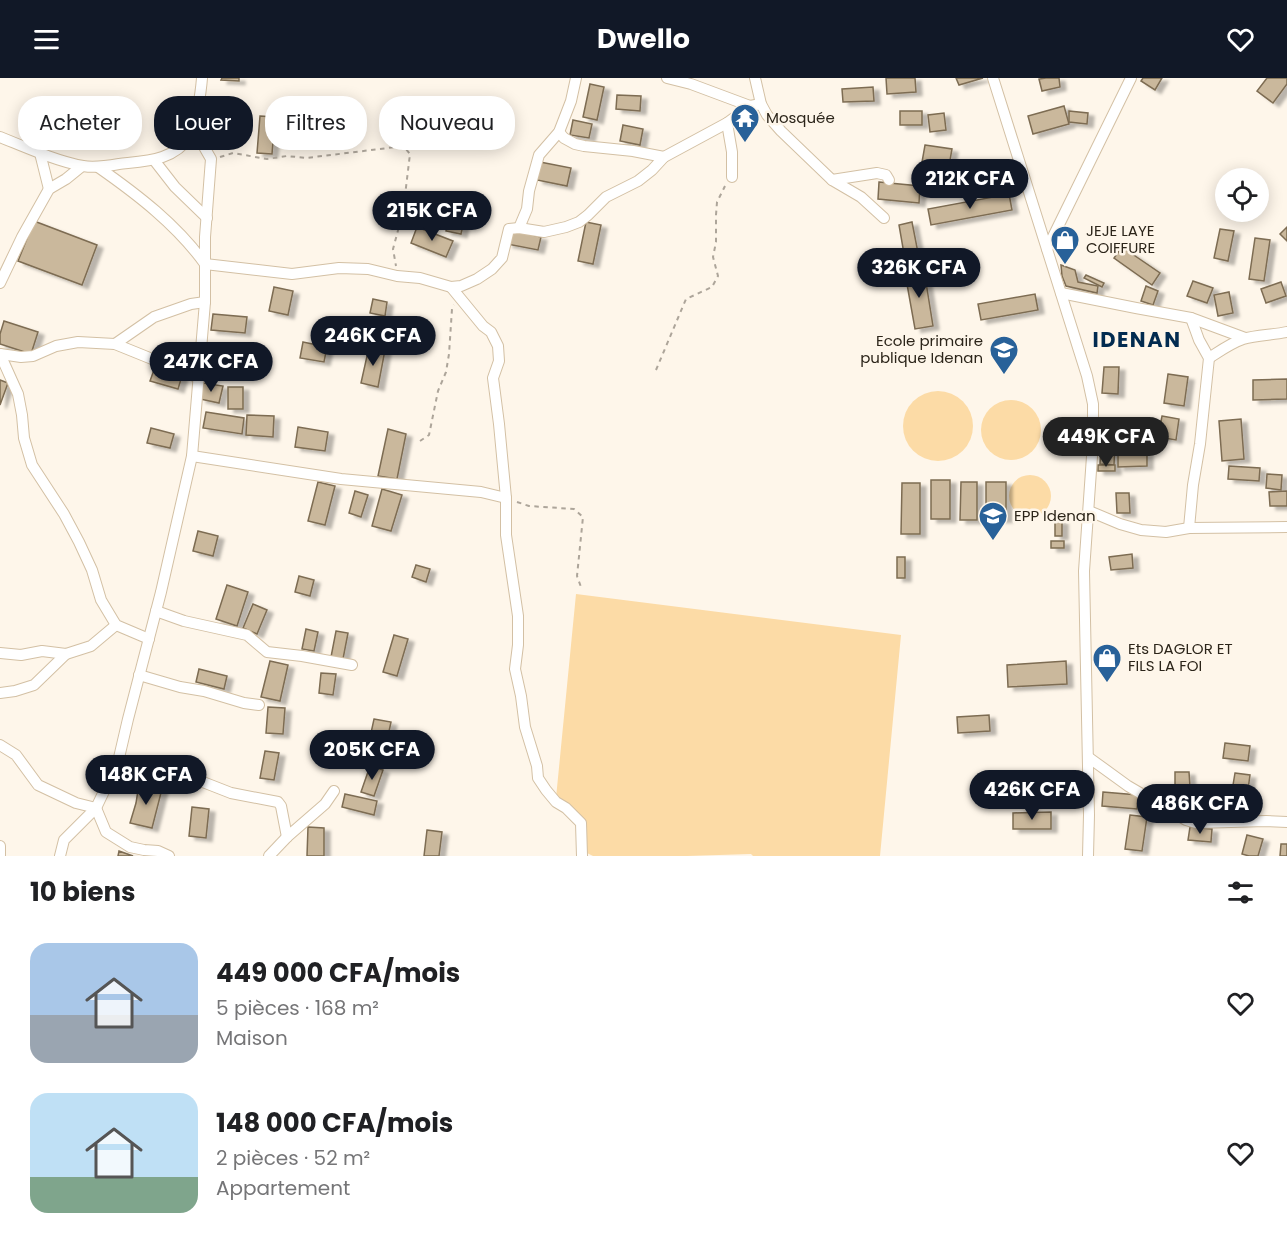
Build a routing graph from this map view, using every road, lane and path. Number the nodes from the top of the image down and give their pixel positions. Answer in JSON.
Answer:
{"nodes":[{"id":1,"x":202,"y":78,"type":"edge"},
{"id":2,"x":576,"y":78,"type":"edge"},
{"id":3,"x":667,"y":78,"type":"edge"},
{"id":4,"x":755,"y":78,"type":"edge"},
{"id":5,"x":993,"y":78,"type":"edge"},
{"id":6,"x":1131,"y":78,"type":"edge"},
{"id":7,"x":199,"y":96,"type":"edge"},
{"id":8,"x":755,"y":105,"type":"junction"},
{"id":9,"x":727,"y":123,"type":"junction"},
{"id":10,"x":559,"y":132,"type":"junction"},
{"id":11,"x":0,"y":137,"type":"edge"},
{"id":12,"x":175,"y":150,"type":"edge"},
{"id":13,"x":206,"y":150,"type":"edge"},
{"id":14,"x":39,"y":153,"type":"junction"},
{"id":15,"x":664,"y":157,"type":"junction"},
{"id":16,"x":211,"y":159,"type":"junction"},
{"id":17,"x":154,"y":160,"type":"junction"},
{"id":18,"x":82,"y":166,"type":"junction"},
{"id":19,"x":98,"y":167,"type":"junction"},
{"id":20,"x":732,"y":177,"type":"joint"},
{"id":21,"x":832,"y":180,"type":"junction"},
{"id":22,"x":889,"y":180,"type":"dead end"},
{"id":23,"x":49,"y":189,"type":"junction"},
{"id":24,"x":207,"y":218,"type":"junction"},
{"id":25,"x":884,"y":218,"type":"dead end"},
{"id":26,"x":519,"y":228,"type":"junction"},
{"id":27,"x":1047,"y":249,"type":"junction"},
{"id":28,"x":205,"y":264,"type":"junction"},
{"id":29,"x":397,"y":276,"type":"junction"},
{"id":30,"x":0,"y":284,"type":"edge"},
{"id":31,"x":451,"y":287,"type":"junction"},
{"id":32,"x":1061,"y":293,"type":"junction"},
{"id":33,"x":459,"y":295,"type":"junction"},
{"id":34,"x":205,"y":302,"type":"junction"},
{"id":35,"x":1191,"y":318,"type":"junction"},
{"id":36,"x":1287,"y":332,"type":"edge"},
{"id":37,"x":1245,"y":338,"type":"junction"},
{"id":38,"x":115,"y":344,"type":"junction"},
{"id":39,"x":0,"y":354,"type":"edge"},
{"id":40,"x":1209,"y":358,"type":"junction"},
{"id":41,"x":656,"y":370,"type":"dead end"},
{"id":42,"x":199,"y":378,"type":"junction"},
{"id":43,"x":420,"y":441,"type":"dead end"},
{"id":44,"x":192,"y":456,"type":"junction"},
{"id":45,"x":506,"y":498,"type":"junction"},
{"id":46,"x":1089,"y":511,"type":"junction"},
{"id":47,"x":1287,"y":527,"type":"edge"},
{"id":48,"x":1189,"y":528,"type":"junction"},
{"id":49,"x":580,"y":587,"type":"dead end"},
{"id":50,"x":156,"y":611,"type":"junction"},
{"id":51,"x":116,"y":625,"type":"junction"},
{"id":52,"x":149,"y":639,"type":"junction"},
{"id":53,"x":0,"y":653,"type":"edge"},
{"id":54,"x":66,"y":654,"type":"junction"},
{"id":55,"x":352,"y":665,"type":"dead end"},
{"id":56,"x":139,"y":675,"type":"junction"},
{"id":57,"x":0,"y":693,"type":"edge"},
{"id":58,"x":259,"y":705,"type":"dead end"},
{"id":59,"x":0,"y":745,"type":"edge"},
{"id":60,"x":1088,"y":757,"type":"junction"},
{"id":61,"x":118,"y":762,"type":"junction"},
{"id":62,"x":334,"y":791,"type":"dead end"},
{"id":63,"x":96,"y":808,"type":"junction"},
{"id":64,"x":1287,"y":822,"type":"edge"},
{"id":65,"x":287,"y":837,"type":"junction"},
{"id":66,"x":0,"y":846,"type":"edge"},
{"id":67,"x":0,"y":855,"type":"edge"},
{"id":68,"x":60,"y":856,"type":"edge"},
{"id":69,"x":169,"y":856,"type":"edge"},
{"id":70,"x":268,"y":856,"type":"edge"},
{"id":71,"x":582,"y":856,"type":"edge"},
{"id":72,"x":1088,"y":856,"type":"edge"}],
"edges":[{"from":1,"to":7,"type":"street"},
{"from":2,"to":10,"type":"street"},
{"from":3,"to":8,"type":"street"},
{"from":4,"to":8,"type":"street"},
{"from":5,"to":27,"type":"street"},
{"from":6,"to":27,"type":"street"},
{"from":8,"to":9,"type":"street"},
{"from":8,"to":21,"type":"street"},
{"from":9,"to":15,"type":"street"},
{"from":9,"to":20,"type":"street"},
{"from":10,"to":15,"type":"street"},
{"from":10,"to":26,"type":"street"},
{"from":11,"to":14,"type":"street"},
{"from":12,"to":17,"type":"street"},
{"from":13,"to":16,"type":"street"},
{"from":14,"to":18,"type":"street"},
{"from":14,"to":23,"type":"street"},
{"from":15,"to":26,"type":"street"},
{"from":16,"to":24,"type":"street"},
{"from":16,"to":29,"type":"path"},
{"from":17,"to":19,"type":"street"},
{"from":17,"to":24,"type":"street"},
{"from":18,"to":19,"type":"street"},
{"from":18,"to":23,"type":"street"},
{"from":19,"to":28,"type":"street"},
{"from":20,"to":41,"type":"path"},
{"from":21,"to":22,"type":"street"},
{"from":21,"to":25,"type":"street"},
{"from":23,"to":30,"type":"street"},
{"from":24,"to":28,"type":"street"},
{"from":26,"to":31,"type":"street"},
{"from":27,"to":32,"type":"street"},
{"from":28,"to":29,"type":"street"},
{"from":28,"to":34,"type":"street"},
{"from":29,"to":31,"type":"street"},
{"from":31,"to":33,"type":"street"},
{"from":32,"to":35,"type":"street"},
{"from":32,"to":46,"type":"street"},
{"from":33,"to":43,"type":"path"},
{"from":33,"to":45,"type":"street"},
{"from":34,"to":38,"type":"street"},
{"from":34,"to":42,"type":"street"},
{"from":35,"to":37,"type":"street"},
{"from":35,"to":40,"type":"street"},
{"from":36,"to":37,"type":"street"},
{"from":37,"to":40,"type":"street"},
{"from":38,"to":39,"type":"street"},
{"from":38,"to":42,"type":"street"},
{"from":39,"to":51,"type":"street"},
{"from":40,"to":48,"type":"street"},
{"from":42,"to":44,"type":"street"},
{"from":44,"to":45,"type":"street"},
{"from":44,"to":50,"type":"street"},
{"from":45,"to":49,"type":"path"},
{"from":45,"to":71,"type":"street"},
{"from":46,"to":48,"type":"street"},
{"from":46,"to":60,"type":"street"},
{"from":47,"to":48,"type":"street"},
{"from":50,"to":52,"type":"street"},
{"from":50,"to":55,"type":"street"},
{"from":51,"to":52,"type":"street"},
{"from":51,"to":54,"type":"street"},
{"from":52,"to":56,"type":"street"},
{"from":53,"to":54,"type":"street"},
{"from":54,"to":57,"type":"street"},
{"from":56,"to":58,"type":"street"},
{"from":56,"to":61,"type":"street"},
{"from":59,"to":63,"type":"street"},
{"from":60,"to":64,"type":"street"},
{"from":60,"to":72,"type":"street"},
{"from":61,"to":63,"type":"street"},
{"from":61,"to":65,"type":"street"},
{"from":62,"to":65,"type":"street"},
{"from":63,"to":68,"type":"street"},
{"from":63,"to":69,"type":"street"},
{"from":65,"to":70,"type":"street"},
{"from":66,"to":67,"type":"street"}]}
